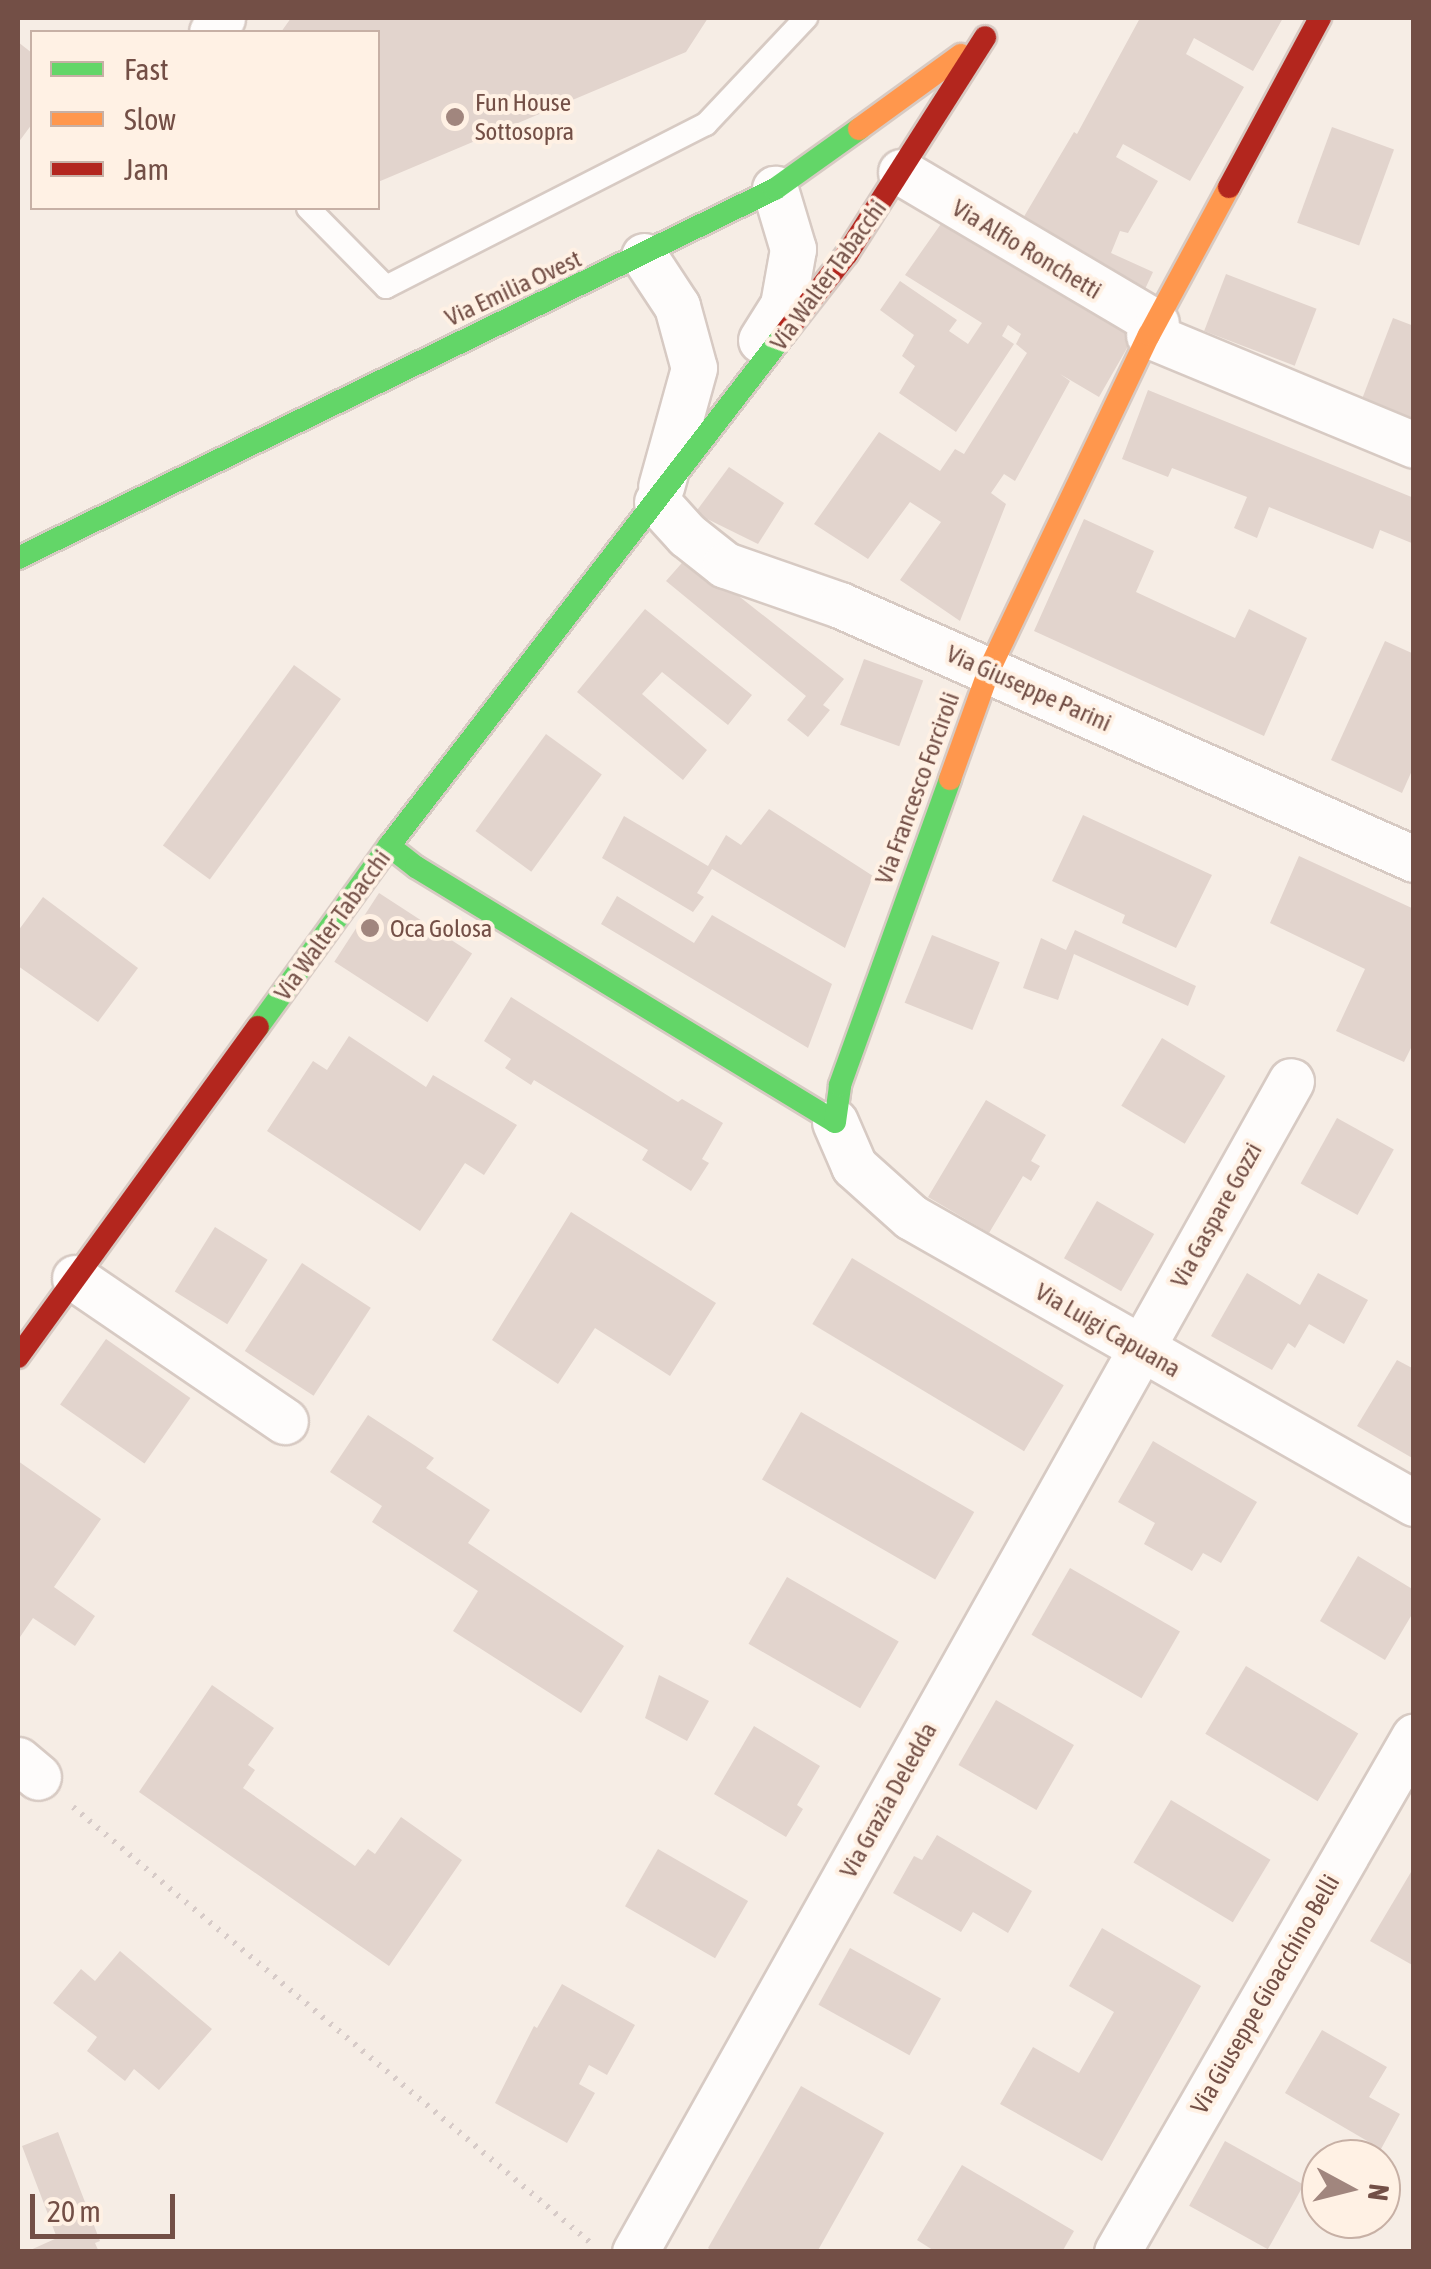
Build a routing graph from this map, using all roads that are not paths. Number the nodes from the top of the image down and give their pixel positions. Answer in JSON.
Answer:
{"nodes":[{"id":1,"x":806,"y":18,"type":"edge"},
{"id":2,"x":999,"y":18,"type":"edge"},
{"id":3,"x":1320,"y":18,"type":"edge"},
{"id":4,"x":985,"y":37,"type":"junction"},
{"id":5,"x":901,"y":172,"type":"junction"},
{"id":6,"x":776,"y":190,"type":"junction"},
{"id":7,"x":310,"y":210,"type":"edge"},
{"id":8,"x":644,"y":256,"type":"junction"},
{"id":9,"x":1152,"y":329,"type":"junction"},
{"id":10,"x":1414,"y":445,"type":"edge"},
{"id":11,"x":657,"y":502,"type":"junction"},
{"id":12,"x":18,"y":558,"type":"edge"},
{"id":13,"x":989,"y":670,"type":"junction"},
{"id":14,"x":390,"y":846,"type":"junction"},
{"id":15,"x":1414,"y":859,"type":"edge"},
{"id":16,"x":1291,"y":1081,"type":"dead end"},
{"id":17,"x":835,"y":1122,"type":"junction"},
{"id":18,"x":75,"y":1278,"type":"junction"},
{"id":19,"x":1141,"y":1348,"type":"junction"},
{"id":20,"x":18,"y":1357,"type":"edge"},
{"id":21,"x":285,"y":1421,"type":"dead end"},
{"id":22,"x":1414,"y":1503,"type":"edge"},
{"id":23,"x":1414,"y":1737,"type":"edge"},
{"id":24,"x":635,"y":2252,"type":"edge"},
{"id":25,"x":1117,"y":2252,"type":"edge"}],
"edges":[{"from":1,"to":7,"type":"lane"},
{"from":2,"to":4,"type":"street","name":"Via Emilia Ovest"},
{"from":3,"to":9,"type":"street","name":"Via Francesco Forciroli"},
{"from":4,"to":5,"type":"street","name":"Via Walter Tabacchi"},
{"from":4,"to":6,"type":"street","name":"Via Emilia Ovest"},
{"from":5,"to":9,"type":"street","name":"Via Alfio Ronchetti"},
{"from":5,"to":11,"type":"street","name":"Via Walter Tabacchi"},
{"from":6,"to":8,"type":"street","name":"Via Emilia Ovest"},
{"from":6,"to":11,"type":"street","name":"Via Walter Tabacchi"},
{"from":8,"to":11,"type":"street","name":"Via Walter Tabacchi"},
{"from":8,"to":12,"type":"street","name":"Via Emilia Ovest"},
{"from":9,"to":10,"type":"street","name":"Via Alfio Ronchetti"},
{"from":9,"to":13,"type":"street","name":"Via Francesco Forciroli"},
{"from":11,"to":13,"type":"street","name":"Via Giuseppe Parini"},
{"from":11,"to":14,"type":"street","name":"Via Walter Tabacchi"},
{"from":13,"to":15,"type":"street","name":"Via Giuseppe Parini"},
{"from":13,"to":17,"type":"street","name":"Via Francesco Forciroli"},
{"from":14,"to":17,"type":"street"},
{"from":14,"to":18,"type":"street","name":"Via Walter Tabacchi"},
{"from":16,"to":19,"type":"street","name":"Via Gaspare Gozzi"},
{"from":17,"to":19,"type":"street","name":"Via Luigi Capuana"},
{"from":18,"to":20,"type":"street","name":"Via Walter Tabacchi"},
{"from":18,"to":21,"type":"street"},
{"from":19,"to":22,"type":"street","name":"Via Luigi Capuana"},
{"from":19,"to":24,"type":"street","name":"Via Grazia Deledda"},
{"from":23,"to":25,"type":"street","name":"Via Giuseppe Gioacchino Belli"}]}
